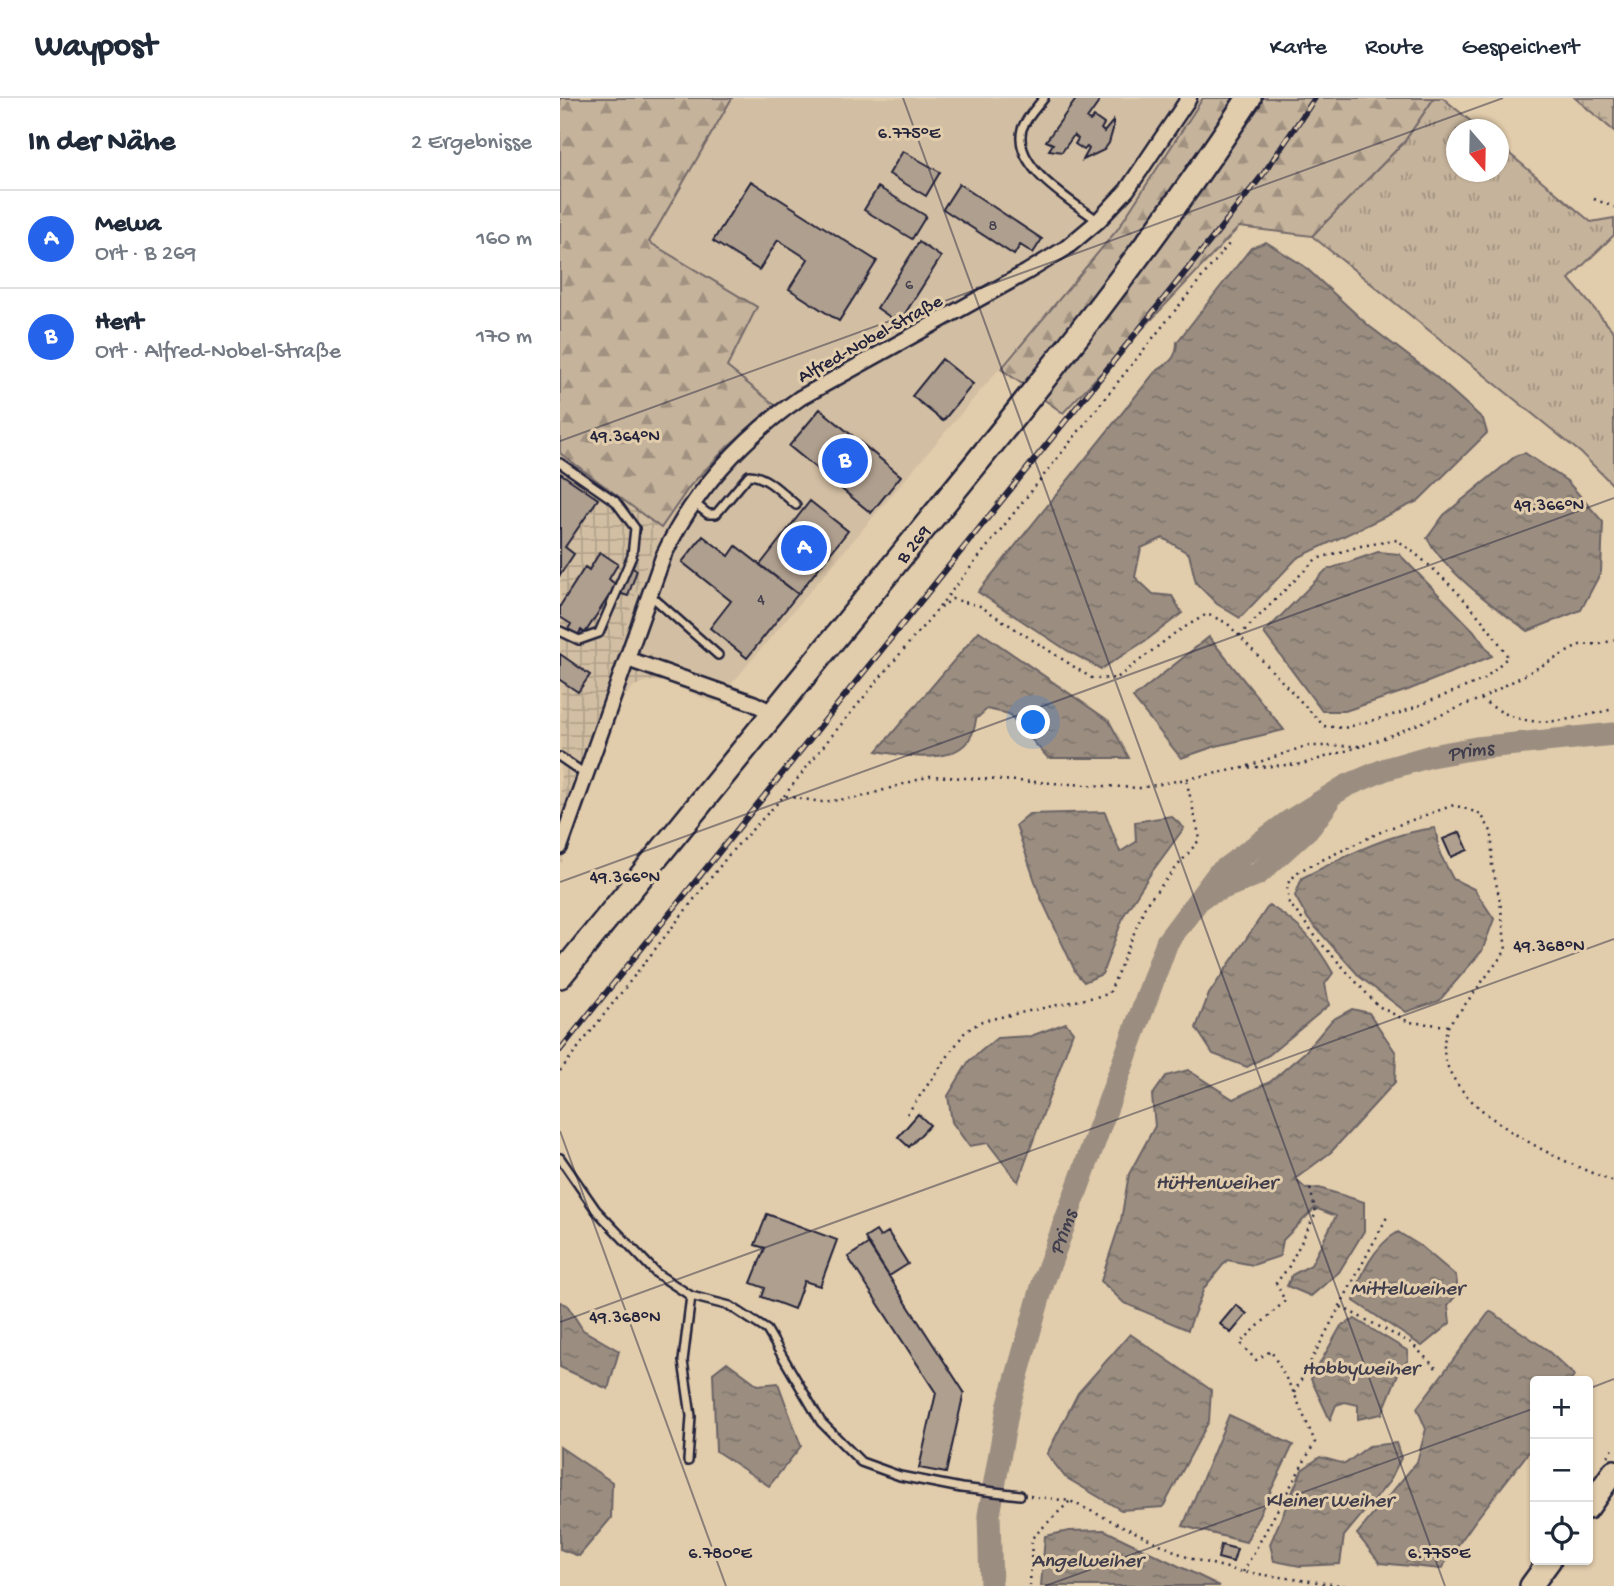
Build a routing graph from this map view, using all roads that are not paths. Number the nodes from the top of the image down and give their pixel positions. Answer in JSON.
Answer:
{"nodes":[{"id":1,"x":1044,"y":98,"type":"edge"},
{"id":2,"x":1189,"y":98,"type":"edge"},
{"id":3,"x":1249,"y":98,"type":"edge"},
{"id":4,"x":1098,"y":221,"type":"junction"},
{"id":5,"x":560,"y":463,"type":"edge"},
{"id":6,"x":694,"y":503,"type":"junction"},
{"id":7,"x":796,"y":505,"type":"dead end"},
{"id":8,"x":649,"y":593,"type":"junction"},
{"id":9,"x":560,"y":631,"type":"edge"},
{"id":10,"x":718,"y":655,"type":"dead end"},
{"id":11,"x":627,"y":659,"type":"junction"},
{"id":12,"x":775,"y":713,"type":"junction"},
{"id":13,"x":560,"y":758,"type":"edge"},
{"id":14,"x":586,"y":775,"type":"junction"},
{"id":15,"x":560,"y":846,"type":"edge"},
{"id":16,"x":560,"y":976,"type":"edge"},
{"id":17,"x":560,"y":1157,"type":"edge"},
{"id":18,"x":691,"y":1296,"type":"junction"},
{"id":19,"x":688,"y":1461,"type":"dead end"},
{"id":20,"x":1614,"y":1471,"type":"edge"},
{"id":21,"x":1020,"y":1495,"type":"road end"},
{"id":22,"x":1592,"y":1502,"type":"edge"},
{"id":23,"x":1546,"y":1565,"type":"edge"},
{"id":24,"x":1531,"y":1586,"type":"edge"}],
"edges":[{"from":1,"to":4,"type":"lane"},
{"from":2,"to":4,"type":"street","name":"Alfred-Nobel-Straße"},
{"from":3,"to":12,"type":"main road","name":"B 269","number":"B 269"},
{"from":4,"to":6,"type":"street","name":"Alfred-Nobel-Straße"},
{"from":5,"to":9,"type":"lane"},
{"from":6,"to":7,"type":"lane"},
{"from":6,"to":8,"type":"street","name":"Alfred-Nobel-Straße"},
{"from":8,"to":10,"type":"lane"},
{"from":8,"to":11,"type":"street","name":"Alfred-Nobel-Straße"},
{"from":11,"to":12,"type":"street"},
{"from":11,"to":14,"type":"street","name":"Alfred-Nobel-Straße"},
{"from":12,"to":16,"type":"main road","name":"B 269","number":"B 269"},
{"from":13,"to":14,"type":"lane"},
{"from":14,"to":15,"type":"street","name":"Alfred-Nobel-Straße"},
{"from":17,"to":18,"type":"lane"},
{"from":18,"to":19,"type":"lane"},
{"from":18,"to":21,"type":"lane"},
{"from":20,"to":22,"type":"main road"},
{"from":23,"to":24,"type":"main road"}]}
